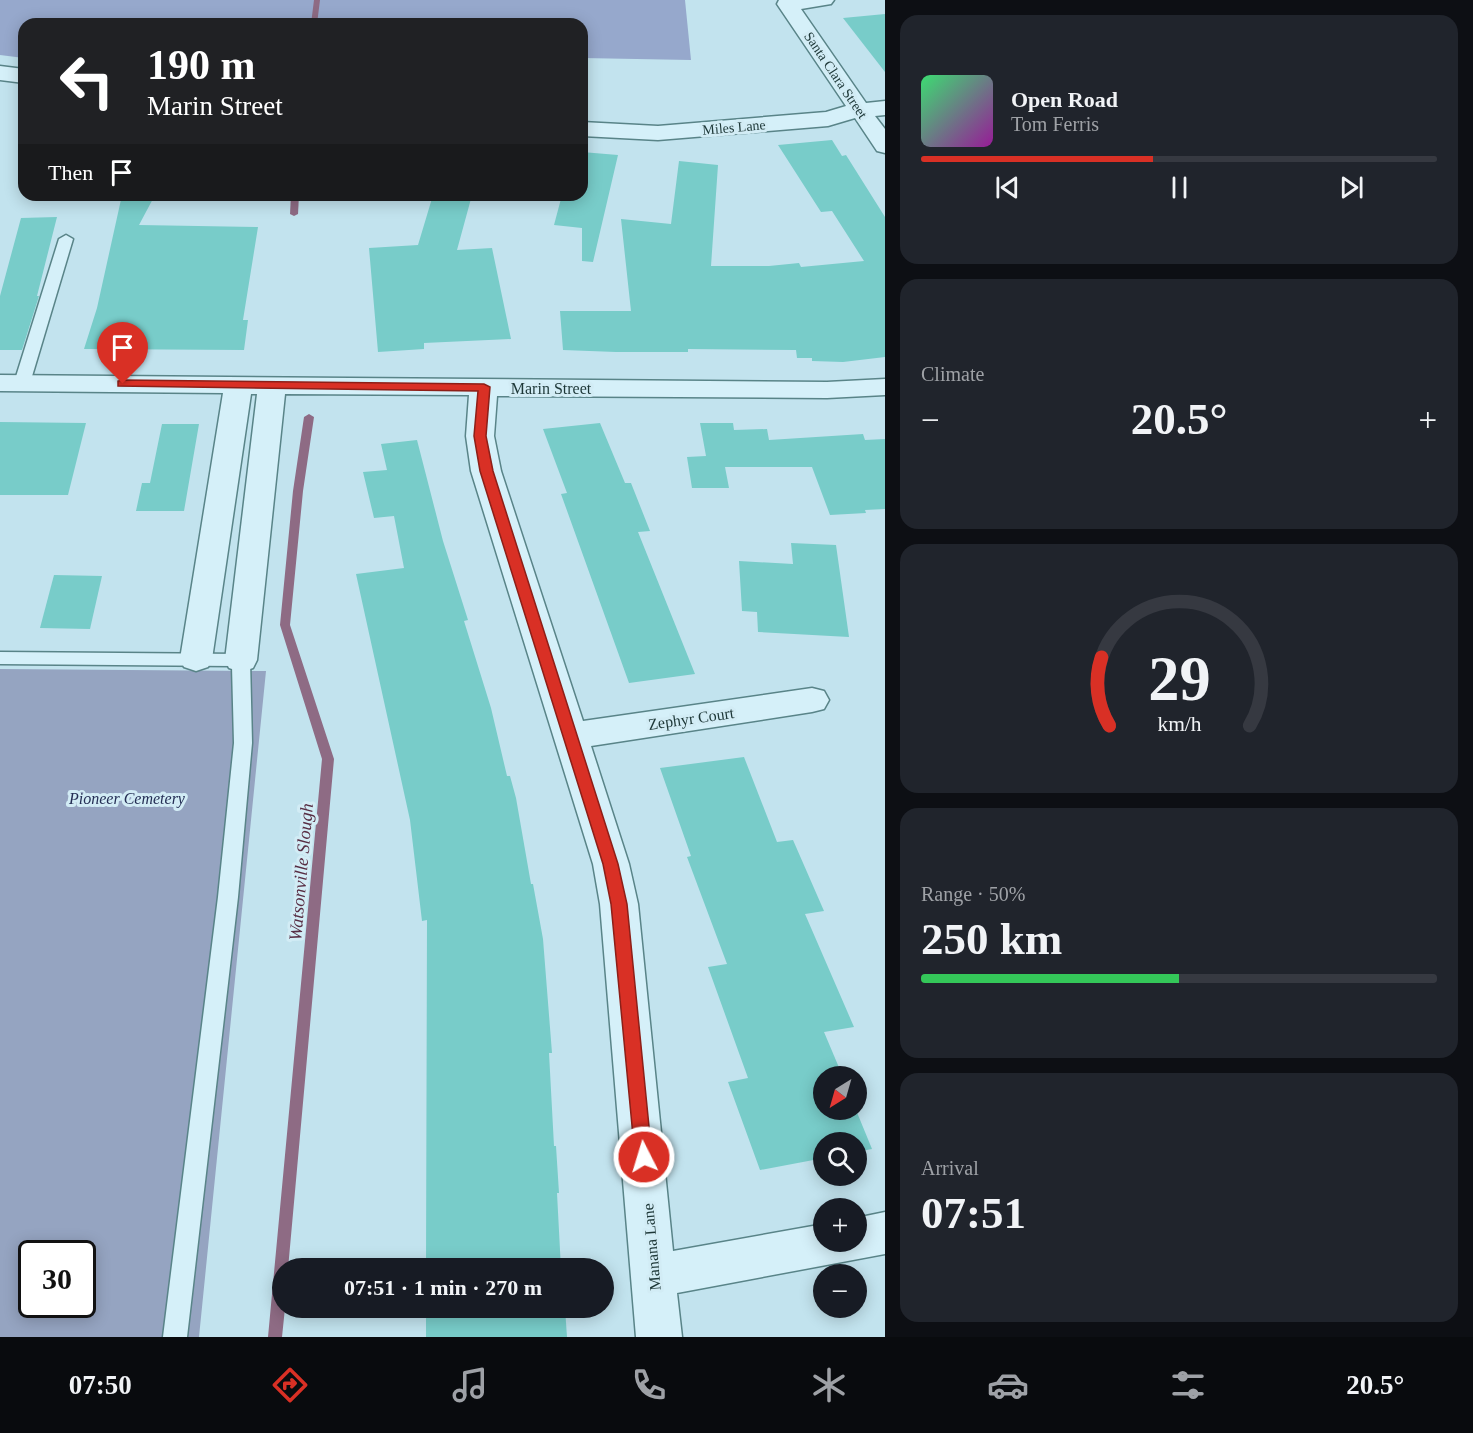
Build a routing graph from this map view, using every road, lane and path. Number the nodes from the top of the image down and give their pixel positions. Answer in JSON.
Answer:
{"nodes":[{"id":1,"x":824,"y":0,"type":"edge"},
{"id":2,"x":0,"y":73,"type":"edge"},
{"id":3,"x":18,"y":74,"type":"edge"},
{"id":4,"x":885,"y":108,"type":"edge"},
{"id":5,"x":859,"y":110,"type":"junction"},
{"id":6,"x":588,"y":130,"type":"edge"},
{"id":7,"x":885,"y":146,"type":"edge"},
{"id":8,"x":66,"y":238,"type":"dead end"},
{"id":9,"x":11,"y":383,"type":"edge"},
{"id":10,"x":238,"y":384,"type":"junction"},
{"id":11,"x":272,"y":385,"type":"junction"},
{"id":12,"x":484,"y":387,"type":"junction"},
{"id":13,"x":885,"y":387,"type":"edge"},
{"id":14,"x":0,"y":658,"type":"edge"},
{"id":15,"x":196,"y":659,"type":"junction"},
{"id":16,"x":241,"y":660,"type":"junction"},
{"id":17,"x":812,"y":700,"type":"dead end"},
{"id":18,"x":570,"y":736,"type":"junction"},
{"id":19,"x":885,"y":1233,"type":"edge"},
{"id":20,"x":867,"y":1237,"type":"edge"},
{"id":21,"x":813,"y":1247,"type":"edge"},
{"id":22,"x":654,"y":1276,"type":"junction"},
{"id":23,"x":175,"y":1337,"type":"edge"},
{"id":24,"x":658,"y":1337,"type":"edge"}],
"edges":[{"from":1,"to":5,"type":"street","name":"Santa Clara Street"},
{"from":2,"to":3,"type":"street"},
{"from":4,"to":5,"type":"street","name":"Miles Lane"},
{"from":5,"to":6,"type":"street","name":"Miles Lane"},
{"from":5,"to":7,"type":"street","name":"Santa Clara Street"},
{"from":8,"to":9,"type":"lane"},
{"from":9,"to":10,"type":"street","name":"Marin Street"},
{"from":10,"to":11,"type":"street","name":"Marin Street"},
{"from":10,"to":15,"type":"street"},
{"from":11,"to":12,"type":"street","name":"Marin Street"},
{"from":11,"to":16,"type":"street"},
{"from":12,"to":13,"type":"street","name":"Marin Street"},
{"from":12,"to":18,"type":"street","name":"Manana Lane"},
{"from":14,"to":15,"type":"lane"},
{"from":15,"to":16,"type":"lane"},
{"from":16,"to":23,"type":"lane"},
{"from":17,"to":18,"type":"street","name":"Zephyr Court"},
{"from":18,"to":22,"type":"street","name":"Manana Lane"},
{"from":19,"to":20,"type":"street"},
{"from":21,"to":22,"type":"street"},
{"from":22,"to":24,"type":"street","name":"Manana Lane"}]}
